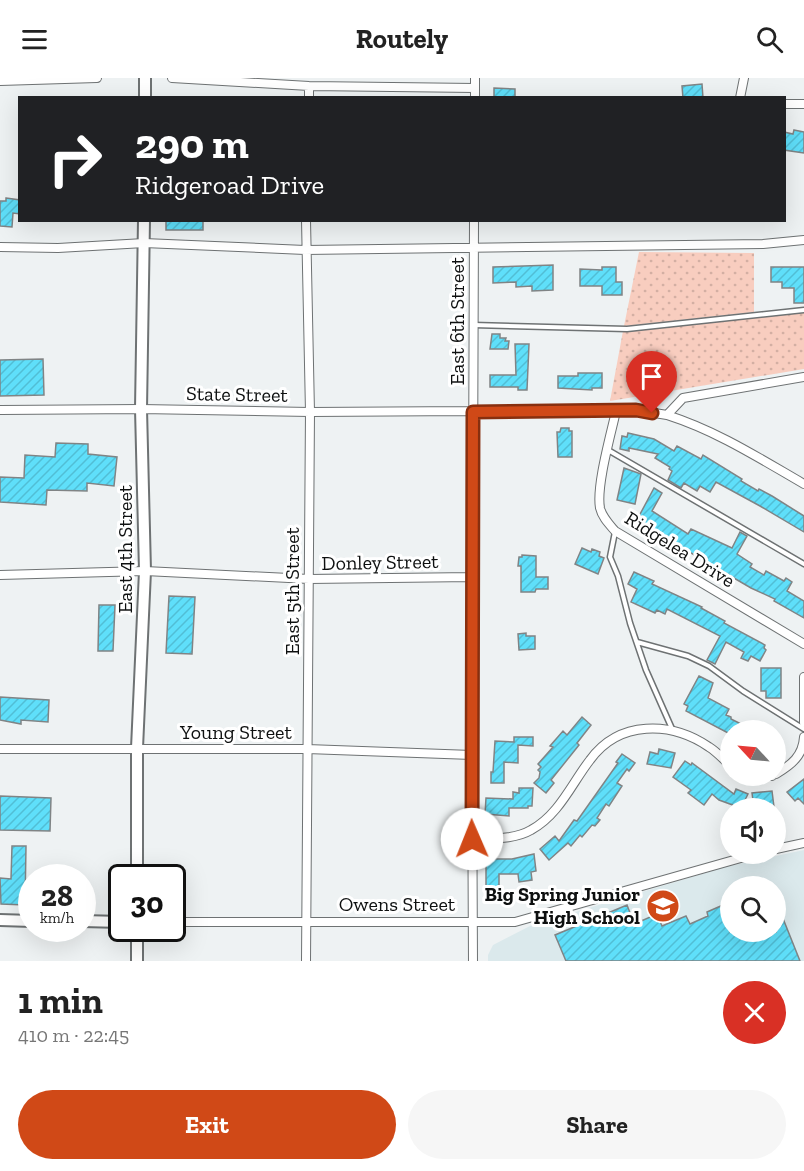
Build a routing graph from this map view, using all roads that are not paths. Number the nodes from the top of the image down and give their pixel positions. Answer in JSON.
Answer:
{"nodes":[{"id":1,"x":96,"y":78,"type":"edge"},
{"id":2,"x":145,"y":78,"type":"edge"},
{"id":3,"x":172,"y":78,"type":"edge"},
{"id":4,"x":475,"y":78,"type":"edge"},
{"id":5,"x":744,"y":78,"type":"edge"},
{"id":6,"x":0,"y":81,"type":"edge"},
{"id":7,"x":309,"y":86,"type":"junction"},
{"id":8,"x":475,"y":87,"type":"junction"},
{"id":9,"x":145,"y":96,"type":"edge"},
{"id":10,"x":309,"y":96,"type":"edge"},
{"id":11,"x":475,"y":96,"type":"edge"},
{"id":12,"x":740,"y":96,"type":"edge"},
{"id":13,"x":786,"y":104,"type":"edge"},
{"id":14,"x":804,"y":104,"type":"edge"},
{"id":15,"x":144,"y":222,"type":"edge"},
{"id":16,"x":306,"y":222,"type":"edge"},
{"id":17,"x":474,"y":222,"type":"edge"},
{"id":18,"x":804,"y":240,"type":"edge"},
{"id":19,"x":144,"y":243,"type":"junction"},
{"id":20,"x":0,"y":247,"type":"edge"},
{"id":21,"x":473,"y":248,"type":"junction"},
{"id":22,"x":305,"y":250,"type":"junction"},
{"id":23,"x":804,"y":310,"type":"edge"},
{"id":24,"x":473,"y":325,"type":"junction"},
{"id":25,"x":803,"y":379,"type":"edge"},
{"id":26,"x":141,"y":409,"type":"junction"},
{"id":27,"x":0,"y":410,"type":"edge"},
{"id":28,"x":616,"y":411,"type":"junction"},
{"id":29,"x":310,"y":412,"type":"junction"},
{"id":30,"x":473,"y":412,"type":"junction"},
{"id":31,"x":667,"y":416,"type":"junction"},
{"id":32,"x":608,"y":450,"type":"junction"},
{"id":33,"x":804,"y":484,"type":"edge"},
{"id":34,"x":615,"y":531,"type":"junction"},
{"id":35,"x":804,"y":564,"type":"edge"},
{"id":36,"x":145,"y":571,"type":"junction"},
{"id":37,"x":0,"y":574,"type":"edge"},
{"id":38,"x":472,"y":577,"type":"junction"},
{"id":39,"x":309,"y":579,"type":"junction"},
{"id":40,"x":637,"y":642,"type":"junction"},
{"id":41,"x":804,"y":644,"type":"edge"},
{"id":42,"x":804,"y":677,"type":"edge"},
{"id":43,"x":804,"y":723,"type":"edge"},
{"id":44,"x":804,"y":729,"type":"edge"},
{"id":45,"x":673,"y":731,"type":"junction"},
{"id":46,"x":804,"y":737,"type":"edge"},
{"id":47,"x":136,"y":748,"type":"junction"},
{"id":48,"x":0,"y":749,"type":"edge"},
{"id":49,"x":307,"y":749,"type":"junction"},
{"id":50,"x":472,"y":755,"type":"junction"},
{"id":51,"x":720,"y":756,"type":"edge"},
{"id":52,"x":786,"y":767,"type":"edge"},
{"id":53,"x":472,"y":839,"type":"junction"},
{"id":54,"x":804,"y":843,"type":"edge"},
{"id":55,"x":786,"y":847,"type":"edge"},
{"id":56,"x":137,"y":864,"type":"edge"},
{"id":57,"x":720,"y":864,"type":"edge"},
{"id":58,"x":0,"y":920,"type":"edge"},
{"id":59,"x":18,"y":921,"type":"edge"},
{"id":60,"x":186,"y":922,"type":"edge"},
{"id":61,"x":306,"y":922,"type":"junction"},
{"id":62,"x":472,"y":922,"type":"junction"},
{"id":63,"x":137,"y":942,"type":"edge"},
{"id":64,"x":137,"y":961,"type":"edge"},
{"id":65,"x":306,"y":961,"type":"edge"},
{"id":66,"x":473,"y":961,"type":"edge"}],
"edges":[{"from":1,"to":6,"type":"street"},
{"from":2,"to":9,"type":"main road"},
{"from":3,"to":7,"type":"street"},
{"from":4,"to":8,"type":"street"},
{"from":5,"to":12,"type":"street"},
{"from":7,"to":8,"type":"street"},
{"from":7,"to":10,"type":"street"},
{"from":8,"to":11,"type":"street"},
{"from":13,"to":14,"type":"street"},
{"from":15,"to":19,"type":"main road","name":"East 4th Street"},
{"from":16,"to":22,"type":"street","name":"East 5th Street"},
{"from":17,"to":21,"type":"street","name":"East 6th Street"},
{"from":18,"to":21,"type":"street"},
{"from":19,"to":20,"type":"street"},
{"from":19,"to":22,"type":"street"},
{"from":19,"to":26,"type":"main road","name":"East 4th Street"},
{"from":21,"to":22,"type":"street"},
{"from":21,"to":24,"type":"street","name":"East 6th Street"},
{"from":22,"to":29,"type":"street","name":"East 5th Street"},
{"from":23,"to":24,"type":"lane"},
{"from":24,"to":30,"type":"street","name":"East 6th Street"},
{"from":25,"to":31,"type":"street"},
{"from":26,"to":27,"type":"street","name":"State Street"},
{"from":26,"to":29,"type":"street","name":"State Street"},
{"from":26,"to":36,"type":"main road","name":"East 4th Street"},
{"from":28,"to":30,"type":"street","name":"State Street"},
{"from":28,"to":31,"type":"street","name":"State Street"},
{"from":28,"to":32,"type":"street","name":"Ridgelea Drive"},
{"from":29,"to":30,"type":"street","name":"State Street"},
{"from":29,"to":39,"type":"street","name":"East 5th Street"},
{"from":30,"to":38,"type":"street","name":"East 6th Street"},
{"from":31,"to":33,"type":"street"},
{"from":32,"to":34,"type":"street","name":"Ridgelea Drive"},
{"from":32,"to":35,"type":"lane"},
{"from":34,"to":40,"type":"lane"},
{"from":34,"to":41,"type":"street","name":"Ridgelea Drive"},
{"from":36,"to":37,"type":"street","name":"Donley Street"},
{"from":36,"to":39,"type":"street","name":"Donley Street"},
{"from":36,"to":47,"type":"main road","name":"East 4th Street"},
{"from":38,"to":39,"type":"street","name":"Donley Street"},
{"from":38,"to":50,"type":"street","name":"East 6th Street"},
{"from":39,"to":49,"type":"street","name":"East 5th Street"},
{"from":40,"to":44,"type":"lane"},
{"from":40,"to":45,"type":"lane"},
{"from":42,"to":43,"type":"street"},
{"from":45,"to":51,"type":"street"},
{"from":45,"to":53,"type":"street"},
{"from":46,"to":52,"type":"street"},
{"from":47,"to":48,"type":"street","name":"Young Street"},
{"from":47,"to":49,"type":"street","name":"Young Street"},
{"from":47,"to":56,"type":"main road","name":"East 4th Street"},
{"from":49,"to":50,"type":"street","name":"Young Street"},
{"from":49,"to":61,"type":"street","name":"East 5th Street"},
{"from":50,"to":53,"type":"street","name":"East 6th Street"},
{"from":53,"to":62,"type":"street","name":"East 6th Street"},
{"from":54,"to":55,"type":"street"},
{"from":57,"to":62,"type":"street","name":"Owens Street"},
{"from":58,"to":59,"type":"main road"},
{"from":60,"to":61,"type":"street","name":"Owens Street"},
{"from":61,"to":62,"type":"street","name":"Owens Street"},
{"from":61,"to":65,"type":"street","name":"East 5th Street"},
{"from":62,"to":66,"type":"street","name":"East 6th Street"},
{"from":63,"to":64,"type":"main road"}]}
